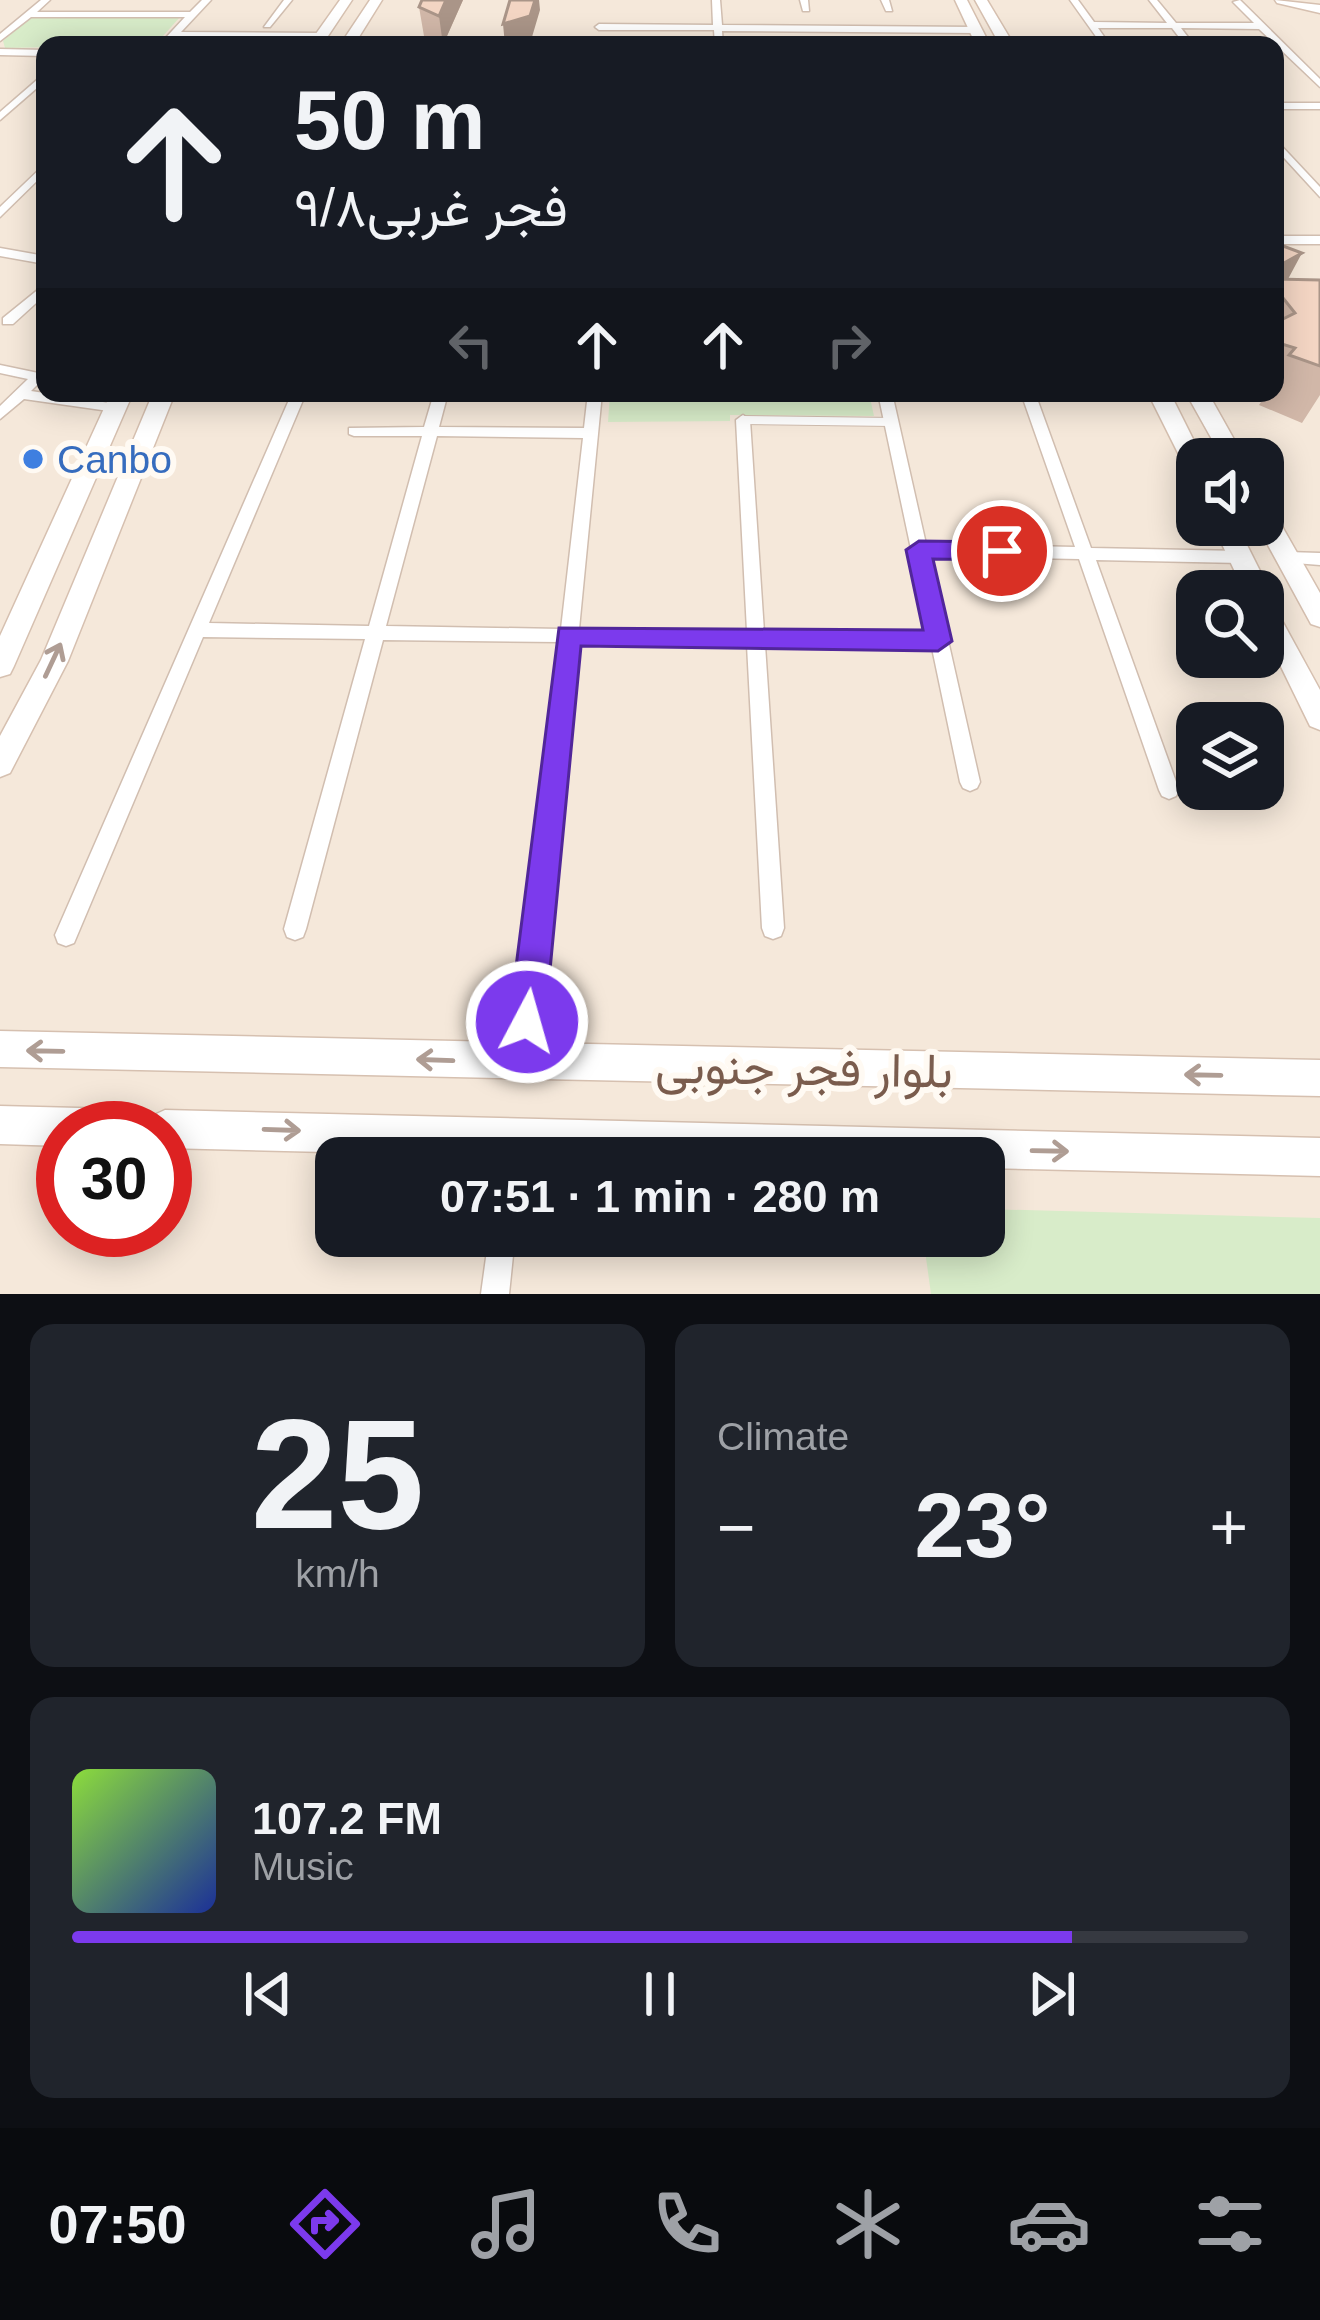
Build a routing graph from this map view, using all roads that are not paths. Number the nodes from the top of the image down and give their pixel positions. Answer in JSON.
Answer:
{"nodes":[{"id":1,"x":46,"y":0,"type":"edge"},
{"id":2,"x":125,"y":0,"type":"edge"},
{"id":3,"x":207,"y":0,"type":"edge"},
{"id":4,"x":288,"y":0,"type":"edge"},
{"id":5,"x":716,"y":0,"type":"edge"},
{"id":6,"x":961,"y":0,"type":"edge"},
{"id":7,"x":981,"y":0,"type":"edge"},
{"id":8,"x":1074,"y":0,"type":"edge"},
{"id":9,"x":1153,"y":0,"type":"edge"},
{"id":10,"x":1281,"y":0,"type":"edge"},
{"id":11,"x":1237,"y":2,"type":"edge"},
{"id":12,"x":1319,"y":3,"type":"edge"},
{"id":13,"x":343,"y":5,"type":"edge"},
{"id":14,"x":372,"y":5,"type":"edge"},
{"id":15,"x":29,"y":14,"type":"junction"},
{"id":16,"x":109,"y":14,"type":"junction"},
{"id":17,"x":192,"y":15,"type":"junction"},
{"id":18,"x":268,"y":25,"type":"dead end"},
{"id":19,"x":1092,"y":25,"type":"junction"},
{"id":20,"x":1173,"y":25,"type":"junction"},
{"id":21,"x":1261,"y":26,"type":"junction"},
{"id":22,"x":599,"y":27,"type":"dead end"},
{"id":23,"x":632,"y":27,"type":"junction"},
{"id":24,"x":717,"y":28,"type":"junction"},
{"id":25,"x":975,"y":30,"type":"junction"},
{"id":26,"x":3,"y":34,"type":"edge"},
{"id":27,"x":174,"y":34,"type":"joint"},
{"id":28,"x":201,"y":36,"type":"edge"},
{"id":29,"x":321,"y":36,"type":"edge"},
{"id":30,"x":353,"y":36,"type":"edge"},
{"id":31,"x":631,"y":36,"type":"edge"},
{"id":32,"x":717,"y":36,"type":"edge"},
{"id":33,"x":978,"y":36,"type":"edge"},
{"id":34,"x":1002,"y":36,"type":"edge"},
{"id":35,"x":1100,"y":36,"type":"edge"},
{"id":36,"x":1182,"y":36,"type":"edge"},
{"id":37,"x":1271,"y":36,"type":"edge"},
{"id":38,"x":1284,"y":48,"type":"edge"},
{"id":39,"x":0,"y":52,"type":"edge"},
{"id":40,"x":36,"y":53,"type":"edge"},
{"id":41,"x":1320,"y":83,"type":"edge"},
{"id":42,"x":36,"y":84,"type":"edge"},
{"id":43,"x":1284,"y":106,"type":"edge"},
{"id":44,"x":1320,"y":106,"type":"edge"},
{"id":45,"x":0,"y":117,"type":"edge"},
{"id":46,"x":1284,"y":152,"type":"edge"},
{"id":47,"x":36,"y":176,"type":"edge"},
{"id":48,"x":1320,"y":194,"type":"edge"},
{"id":49,"x":0,"y":214,"type":"edge"},
{"id":50,"x":1284,"y":240,"type":"edge"},
{"id":51,"x":1320,"y":241,"type":"edge"},
{"id":52,"x":0,"y":252,"type":"edge"},
{"id":53,"x":36,"y":258,"type":"edge"},
{"id":54,"x":36,"y":296,"type":"edge"},
{"id":55,"x":8,"y":321,"type":"dead end"},
{"id":56,"x":0,"y":369,"type":"edge"},
{"id":57,"x":36,"y":377,"type":"edge"},
{"id":58,"x":36,"y":379,"type":"edge"},
{"id":59,"x":21,"y":394,"type":"junction"},
{"id":60,"x":36,"y":395,"type":"edge"},
{"id":61,"x":118,"y":402,"type":"edge"},
{"id":62,"x":160,"y":402,"type":"edge"},
{"id":63,"x":294,"y":402,"type":"edge"},
{"id":64,"x":438,"y":402,"type":"edge"},
{"id":65,"x":594,"y":402,"type":"edge"},
{"id":66,"x":887,"y":402,"type":"edge"},
{"id":67,"x":1031,"y":402,"type":"edge"},
{"id":68,"x":1163,"y":402,"type":"edge"},
{"id":69,"x":1202,"y":402,"type":"edge"},
{"id":70,"x":0,"y":413,"type":"edge"},
{"id":71,"x":743,"y":420,"type":"joint"},
{"id":72,"x":892,"y":422,"type":"junction"},
{"id":73,"x":354,"y":430,"type":"dead end"},
{"id":74,"x":430,"y":432,"type":"junction"},
{"id":75,"x":590,"y":433,"type":"junction"},
{"id":76,"x":1181,"y":438,"type":"edge"},
{"id":77,"x":1222,"y":438,"type":"edge"},
{"id":78,"x":123,"y":491,"type":"junction"},
{"id":79,"x":77,"y":493,"type":"junction"},
{"id":80,"x":1236,"y":546,"type":"edge"},
{"id":81,"x":1281,"y":546,"type":"edge"},
{"id":82,"x":919,"y":550,"type":"junction"},
{"id":83,"x":1085,"y":553,"type":"junction"},
{"id":84,"x":1241,"y":556,"type":"junction"},
{"id":85,"x":1288,"y":558,"type":"junction"},
{"id":86,"x":1320,"y":559,"type":"edge"},
{"id":87,"x":1248,"y":570,"type":"edge"},
{"id":88,"x":1320,"y":617,"type":"edge"},
{"id":89,"x":198,"y":630,"type":"junction"},
{"id":90,"x":376,"y":632,"type":"junction"},
{"id":91,"x":568,"y":635,"type":"junction"},
{"id":92,"x":752,"y":638,"type":"junction"},
{"id":93,"x":938,"y":641,"type":"junction"},
{"id":94,"x":1284,"y":645,"type":"edge"},
{"id":95,"x":0,"y":666,"type":"edge"},
{"id":96,"x":1320,"y":718,"type":"edge"},
{"id":97,"x":0,"y":764,"type":"edge"},
{"id":98,"x":970,"y":782,"type":"dead end"},
{"id":99,"x":1168,"y":790,"type":"dead end"},
{"id":100,"x":772,"y":928,"type":"dead end"},
{"id":101,"x":295,"y":929,"type":"dead end"},
{"id":102,"x":66,"y":935,"type":"dead end"},
{"id":103,"x":0,"y":1049,"type":"edge"},
{"id":104,"x":523,"y":1063,"type":"junction"},
{"id":105,"x":1320,"y":1078,"type":"edge"},
{"id":106,"x":0,"y":1125,"type":"edge"},
{"id":107,"x":36,"y":1126,"type":"edge"},
{"id":108,"x":192,"y":1130,"type":"edge"},
{"id":109,"x":315,"y":1137,"type":"edge"},
{"id":110,"x":1005,"y":1153,"type":"edge"},
{"id":111,"x":1320,"y":1157,"type":"edge"},
{"id":112,"x":499,"y":1257,"type":"edge"},
{"id":113,"x":495,"y":1294,"type":"edge"}],
"edges":[{"from":1,"to":15,"type":"street"},
{"from":2,"to":16,"type":"street"},
{"from":3,"to":17,"type":"street"},
{"from":4,"to":18,"type":"street"},
{"from":5,"to":24,"type":"street"},
{"from":6,"to":25,"type":"main road"},
{"from":7,"to":34,"type":"main road"},
{"from":8,"to":19,"type":"street"},
{"from":9,"to":20,"type":"street"},
{"from":10,"to":12,"type":"main road"},
{"from":11,"to":21,"type":"street"},
{"from":13,"to":14,"type":"main road"},
{"from":13,"to":29,"type":"main road"},
{"from":14,"to":30,"type":"main road"},
{"from":15,"to":16,"type":"street"},
{"from":15,"to":26,"type":"street"},
{"from":16,"to":17,"type":"street"},
{"from":17,"to":27,"type":"street"},
{"from":19,"to":20,"type":"street"},
{"from":19,"to":35,"type":"street"},
{"from":20,"to":21,"type":"street"},
{"from":20,"to":36,"type":"street"},
{"from":21,"to":37,"type":"street"},
{"from":22,"to":23,"type":"street"},
{"from":23,"to":24,"type":"street"},
{"from":23,"to":31,"type":"street"},
{"from":24,"to":25,"type":"street"},
{"from":24,"to":32,"type":"street"},
{"from":25,"to":33,"type":"main road"},
{"from":27,"to":28,"type":"street"},
{"from":38,"to":41,"type":"street"},
{"from":39,"to":40,"type":"street"},
{"from":42,"to":45,"type":"street"},
{"from":43,"to":44,"type":"street"},
{"from":46,"to":48,"type":"street"},
{"from":47,"to":49,"type":"street"},
{"from":50,"to":51,"type":"street"},
{"from":52,"to":53,"type":"street"},
{"from":54,"to":55,"type":"street"},
{"from":56,"to":57,"type":"street"},
{"from":58,"to":59,"type":"street"},
{"from":59,"to":60,"type":"street"},
{"from":59,"to":70,"type":"street"},
{"from":61,"to":79,"type":"main road"},
{"from":62,"to":78,"type":"main road"},
{"from":63,"to":89,"type":"street"},
{"from":64,"to":74,"type":"street"},
{"from":65,"to":75,"type":"street"},
{"from":66,"to":72,"type":"street"},
{"from":67,"to":83,"type":"street"},
{"from":68,"to":76,"type":"main road"},
{"from":69,"to":77,"type":"main road"},
{"from":71,"to":72,"type":"lane"},
{"from":71,"to":92,"type":"street"},
{"from":72,"to":82,"type":"street"},
{"from":73,"to":74,"type":"street"},
{"from":74,"to":75,"type":"street"},
{"from":74,"to":90,"type":"street"},
{"from":75,"to":91,"type":"street"},
{"from":78,"to":79,"type":"main road"},
{"from":97,"to":78,"type":"main road","one_way":true},
{"from":79,"to":95,"type":"main road"},
{"from":80,"to":84,"type":"main road"},
{"from":81,"to":85,"type":"main road"},
{"from":82,"to":83,"type":"street"},
{"from":82,"to":93,"type":"street"},
{"from":83,"to":84,"type":"street"},
{"from":83,"to":99,"type":"street"},
{"from":84,"to":87,"type":"main road"},
{"from":85,"to":86,"type":"street"},
{"from":85,"to":88,"type":"main road"},
{"from":89,"to":90,"type":"street"},
{"from":89,"to":102,"type":"street"},
{"from":90,"to":91,"type":"street"},
{"from":90,"to":101,"type":"street"},
{"from":91,"to":92,"type":"street"},
{"from":91,"to":104,"type":"street"},
{"from":92,"to":93,"type":"street"},
{"from":92,"to":100,"type":"street"},
{"from":93,"to":98,"type":"street"},
{"from":94,"to":96,"type":"main road"},
{"from":104,"to":103,"type":"main road","name":"بلوار فجر جنوبی","one_way":true},
{"from":105,"to":104,"type":"main road","name":"بلوار فجر جنوبی","one_way":true},
{"from":106,"to":107,"type":"main road"},
{"from":108,"to":109,"type":"main road","name":"بلوار فجر جنوبی","one_way":true},
{"from":110,"to":111,"type":"main road","name":"بلوار فجر جنوبی","one_way":true},
{"from":112,"to":113,"type":"street"}]}
